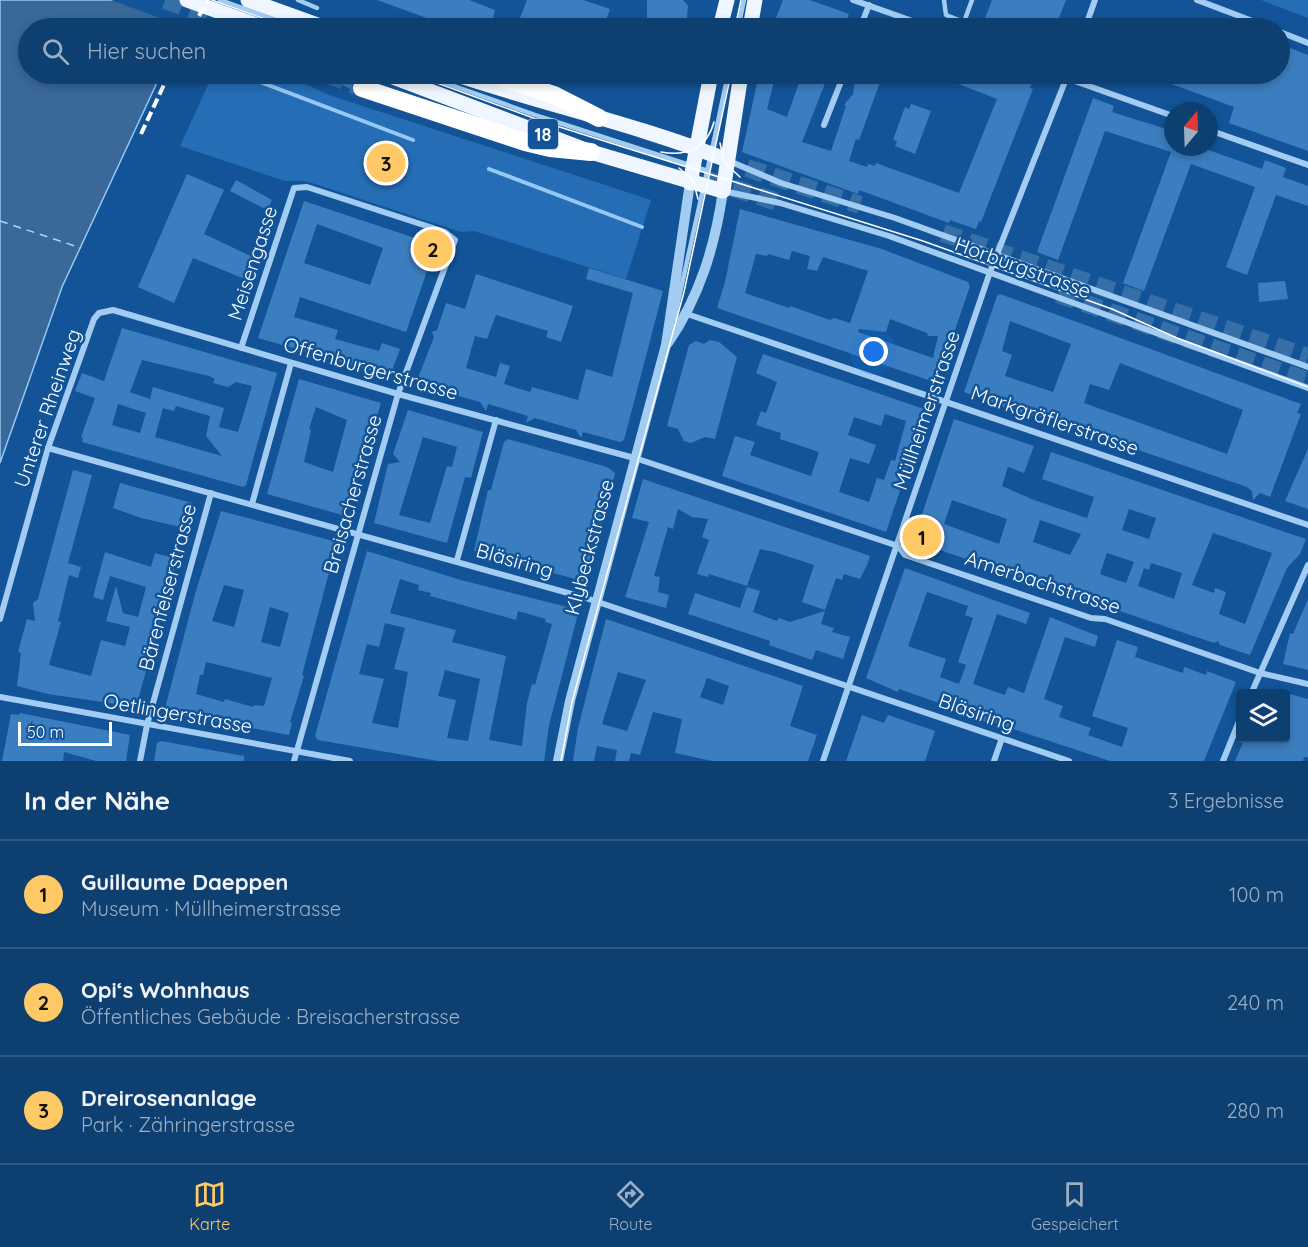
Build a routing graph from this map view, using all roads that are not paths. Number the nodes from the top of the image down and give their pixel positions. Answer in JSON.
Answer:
{"nodes":[{"id":1,"x":187,"y":0,"type":"edge"},
{"id":2,"x":220,"y":0,"type":"edge"},
{"id":3,"x":248,"y":0,"type":"edge"},
{"id":4,"x":254,"y":0,"type":"edge"},
{"id":5,"x":298,"y":0,"type":"edge"},
{"id":6,"x":727,"y":0,"type":"edge"},
{"id":7,"x":744,"y":0,"type":"edge"},
{"id":8,"x":755,"y":0,"type":"edge"},
{"id":9,"x":853,"y":0,"type":"edge"},
{"id":10,"x":944,"y":0,"type":"edge"},
{"id":11,"x":972,"y":0,"type":"edge"},
{"id":12,"x":1095,"y":0,"type":"edge"},
{"id":13,"x":1197,"y":0,"type":"edge"},
{"id":14,"x":869,"y":6,"type":"junction"},
{"id":15,"x":317,"y":8,"type":"dead end"},
{"id":16,"x":237,"y":18,"type":"edge"},
{"id":17,"x":270,"y":18,"type":"edge"},
{"id":18,"x":293,"y":18,"type":"edge"},
{"id":19,"x":298,"y":18,"type":"edge"},
{"id":20,"x":722,"y":18,"type":"edge"},
{"id":21,"x":740,"y":18,"type":"edge"},
{"id":22,"x":752,"y":18,"type":"edge"},
{"id":23,"x":864,"y":18,"type":"edge"},
{"id":24,"x":903,"y":18,"type":"edge"},
{"id":25,"x":954,"y":18,"type":"edge"},
{"id":26,"x":965,"y":18,"type":"edge"},
{"id":27,"x":1088,"y":18,"type":"edge"},
{"id":28,"x":1245,"y":18,"type":"edge"},
{"id":29,"x":1290,"y":36,"type":"edge"},
{"id":30,"x":1308,"y":43,"type":"edge"},
{"id":31,"x":423,"y":84,"type":"edge"},
{"id":32,"x":447,"y":84,"type":"edge"},
{"id":33,"x":469,"y":84,"type":"edge"},
{"id":34,"x":520,"y":84,"type":"edge"},
{"id":35,"x":709,"y":84,"type":"edge"},
{"id":36,"x":726,"y":84,"type":"edge"},
{"id":37,"x":739,"y":84,"type":"edge"},
{"id":38,"x":840,"y":84,"type":"edge"},
{"id":39,"x":1065,"y":84,"type":"edge"},
{"id":40,"x":1089,"y":84,"type":"edge"},
{"id":41,"x":362,"y":88,"type":"tunnel mouth"},
{"id":42,"x":500,"y":104,"type":"junction"},
{"id":43,"x":1164,"y":113,"type":"edge"},
{"id":44,"x":599,"y":118,"type":"junction"},
{"id":45,"x":701,"y":122,"type":"junction"},
{"id":46,"x":824,"y":125,"type":"dead end"},
{"id":47,"x":1218,"y":132,"type":"edge"},
{"id":48,"x":671,"y":140,"type":"junction"},
{"id":49,"x":696,"y":149,"type":"junction"},
{"id":50,"x":591,"y":152,"type":"junction"},
{"id":51,"x":711,"y":154,"type":"junction"},
{"id":52,"x":727,"y":160,"type":"junction"},
{"id":53,"x":1308,"y":165,"type":"edge"},
{"id":54,"x":693,"y":166,"type":"junction"},
{"id":55,"x":707,"y":179,"type":"junction"},
{"id":56,"x":690,"y":183,"type":"junction"},
{"id":57,"x":294,"y":188,"type":"joint"},
{"id":58,"x":723,"y":191,"type":"junction"},
{"id":59,"x":996,"y":254,"type":"junction"},
{"id":60,"x":990,"y":272,"type":"junction"},
{"id":61,"x":99,"y":313,"type":"joint"},
{"id":62,"x":687,"y":314,"type":"junction"},
{"id":63,"x":666,"y":345,"type":"junction"},
{"id":64,"x":241,"y":348,"type":"junction"},
{"id":65,"x":291,"y":363,"type":"junction"},
{"id":66,"x":1308,"y":367,"type":"edge"},
{"id":67,"x":1308,"y":388,"type":"edge"},
{"id":68,"x":398,"y":394,"type":"junction"},
{"id":69,"x":946,"y":400,"type":"junction"},
{"id":70,"x":496,"y":420,"type":"junction"},
{"id":71,"x":48,"y":448,"type":"junction"},
{"id":72,"x":635,"y":458,"type":"junction"},
{"id":73,"x":211,"y":492,"type":"junction"},
{"id":74,"x":252,"y":504,"type":"junction"},
{"id":75,"x":1308,"y":525,"type":"edge"},
{"id":76,"x":357,"y":532,"type":"junction"},
{"id":77,"x":898,"y":546,"type":"junction"},
{"id":78,"x":457,"y":560,"type":"junction"},
{"id":79,"x":1308,"y":566,"type":"edge"},
{"id":80,"x":596,"y":602,"type":"junction"},
{"id":81,"x":0,"y":619,"type":"edge"},
{"id":82,"x":1260,"y":673,"type":"junction"},
{"id":83,"x":1308,"y":684,"type":"edge"},
{"id":84,"x":849,"y":686,"type":"junction"},
{"id":85,"x":1253,"y":689,"type":"edge"},
{"id":86,"x":0,"y":697,"type":"edge"},
{"id":87,"x":147,"y":725,"type":"junction"},
{"id":88,"x":1236,"y":729,"type":"edge"},
{"id":89,"x":1002,"y":738,"type":"junction"},
{"id":90,"x":296,"y":751,"type":"junction"},
{"id":91,"x":141,"y":761,"type":"edge"},
{"id":92,"x":294,"y":761,"type":"edge"},
{"id":93,"x":350,"y":761,"type":"edge"},
{"id":94,"x":558,"y":761,"type":"edge"},
{"id":95,"x":823,"y":761,"type":"edge"},
{"id":96,"x":994,"y":761,"type":"edge"},
{"id":97,"x":1069,"y":761,"type":"edge"},
{"id":98,"x":1223,"y":761,"type":"edge"}],
"edges":[{"from":1,"to":16,"type":"main road"},
{"from":2,"to":17,"type":"lane"},
{"from":3,"to":19,"type":"main road"},
{"from":4,"to":18,"type":"lane"},
{"from":5,"to":15,"type":"lane"},
{"from":6,"to":20,"type":"main road"},
{"from":7,"to":21,"type":"lane"},
{"from":8,"to":22,"type":"main road"},
{"from":9,"to":14,"type":"street"},
{"from":10,"to":25,"type":"lane"},
{"from":11,"to":26,"type":"lane"},
{"from":12,"to":27,"type":"street"},
{"from":13,"to":28,"type":"street"},
{"from":14,"to":23,"type":"street"},
{"from":14,"to":24,"type":"street"},
{"from":29,"to":30,"type":"street"},
{"from":31,"to":42,"type":"main road","number":"18"},
{"from":32,"to":42,"type":"lane"},
{"from":33,"to":42,"type":"main road","number":"18"},
{"from":34,"to":44,"type":"highway"},
{"from":35,"to":45,"type":"main road","name":"Klybeckstrasse"},
{"from":36,"to":51,"type":"lane"},
{"from":37,"to":52,"type":"main road","name":"Klybeckstrasse"},
{"from":38,"to":46,"type":"street"},
{"from":39,"to":59,"type":"street","name":"Müllheimerstrasse"},
{"from":40,"to":43,"type":"street"},
{"from":41,"to":50,"type":"highway"},
{"from":42,"to":44,"type":"main road","number":"18"},
{"from":42,"to":50,"type":"main road","number":"18"},
{"from":42,"to":54,"type":"lane"},
{"from":44,"to":48,"type":"main road","number":"18"},
{"from":45,"to":48,"type":"main road"},
{"from":45,"to":49,"type":"main road","name":"Klybeckstrasse"},
{"from":47,"to":53,"type":"street"},
{"from":48,"to":49,"type":"main road","number":"18"},
{"from":49,"to":51,"type":"main road","number":"18"},
{"from":49,"to":54,"type":"main road","name":"Klybeckstrasse"},
{"from":50,"to":56,"type":"main road","number":"18"},
{"from":51,"to":52,"type":"main road","number":"18"},
{"from":51,"to":55,"type":"lane"},
{"from":52,"to":58,"type":"main road","name":"Klybeckstrasse"},
{"from":52,"to":59,"type":"street","name":"Horburgstrasse"},
{"from":54,"to":55,"type":"lane"},
{"from":54,"to":56,"type":"main road","name":"Klybeckstrasse"},
{"from":55,"to":56,"type":"main road","number":"18"},
{"from":55,"to":58,"type":"main road","number":"18"},
{"from":55,"to":63,"type":"lane"},
{"from":56,"to":63,"type":"street","name":"Klybeckstrasse"},
{"from":57,"to":64,"type":"street","name":"Meisengasse"},
{"from":57,"to":68,"type":"street","name":"Breisacherstrasse"},
{"from":58,"to":60,"type":"street","name":"Horburgstrasse"},
{"from":58,"to":62,"type":"street","name":"Klybeckstrasse"},
{"from":59,"to":60,"type":"street","name":"Müllheimerstrasse"},
{"from":59,"to":66,"type":"street","name":"Horburgstrasse"},
{"from":60,"to":67,"type":"street","name":"Horburgstrasse"},
{"from":60,"to":69,"type":"street","name":"Müllheimerstrasse"},
{"from":61,"to":64,"type":"street","name":"Offenburgerstrasse"},
{"from":61,"to":71,"type":"street","name":"Unterer Rheinweg"},
{"from":62,"to":63,"type":"street","name":"Klybeckstrasse"},
{"from":62,"to":69,"type":"street","name":"Markgräflerstrasse"},
{"from":63,"to":72,"type":"street","name":"Klybeckstrasse"},
{"from":64,"to":65,"type":"street","name":"Offenburgerstrasse"},
{"from":65,"to":68,"type":"street","name":"Offenburgerstrasse"},
{"from":65,"to":74,"type":"street"},
{"from":68,"to":70,"type":"street","name":"Offenburgerstrasse"},
{"from":68,"to":76,"type":"street","name":"Breisacherstrasse"},
{"from":69,"to":75,"type":"street","name":"Markgräflerstrasse"},
{"from":69,"to":77,"type":"street","name":"Müllheimerstrasse"},
{"from":70,"to":72,"type":"street","name":"Offenburgerstrasse"},
{"from":70,"to":78,"type":"street"},
{"from":71,"to":73,"type":"street","name":"Bläsiring"},
{"from":71,"to":81,"type":"street","name":"Unterer Rheinweg"},
{"from":72,"to":77,"type":"street","name":"Amerbachstrasse"},
{"from":72,"to":80,"type":"street","name":"Klybeckstrasse"},
{"from":73,"to":74,"type":"street","name":"Bläsiring"},
{"from":73,"to":87,"type":"street","name":"Bärenfelserstrasse"},
{"from":74,"to":76,"type":"street","name":"Bläsiring"},
{"from":76,"to":78,"type":"street","name":"Bläsiring"},
{"from":76,"to":90,"type":"street","name":"Breisacherstrasse"},
{"from":77,"to":82,"type":"street","name":"Amerbachstrasse"},
{"from":77,"to":84,"type":"street","name":"Müllheimerstrasse"},
{"from":78,"to":80,"type":"street","name":"Bläsiring"},
{"from":79,"to":82,"type":"street"},
{"from":80,"to":84,"type":"street","name":"Bläsiring"},
{"from":80,"to":94,"type":"street","name":"Klybeckstrasse"},
{"from":82,"to":83,"type":"street","name":"Amerbachstrasse"},
{"from":82,"to":85,"type":"street"},
{"from":84,"to":89,"type":"street","name":"Bläsiring"},
{"from":84,"to":95,"type":"street","name":"Müllheimerstrasse"},
{"from":86,"to":87,"type":"street","name":"Oetlingerstrasse"},
{"from":87,"to":90,"type":"street","name":"Oetlingerstrasse"},
{"from":87,"to":91,"type":"street","name":"Bärenfelserstrasse"},
{"from":88,"to":98,"type":"street"},
{"from":89,"to":96,"type":"street"},
{"from":89,"to":97,"type":"street","name":"Bläsiring"},
{"from":90,"to":92,"type":"street","name":"Breisacherstrasse"},
{"from":90,"to":93,"type":"street","name":"Oetlingerstrasse"}]}
